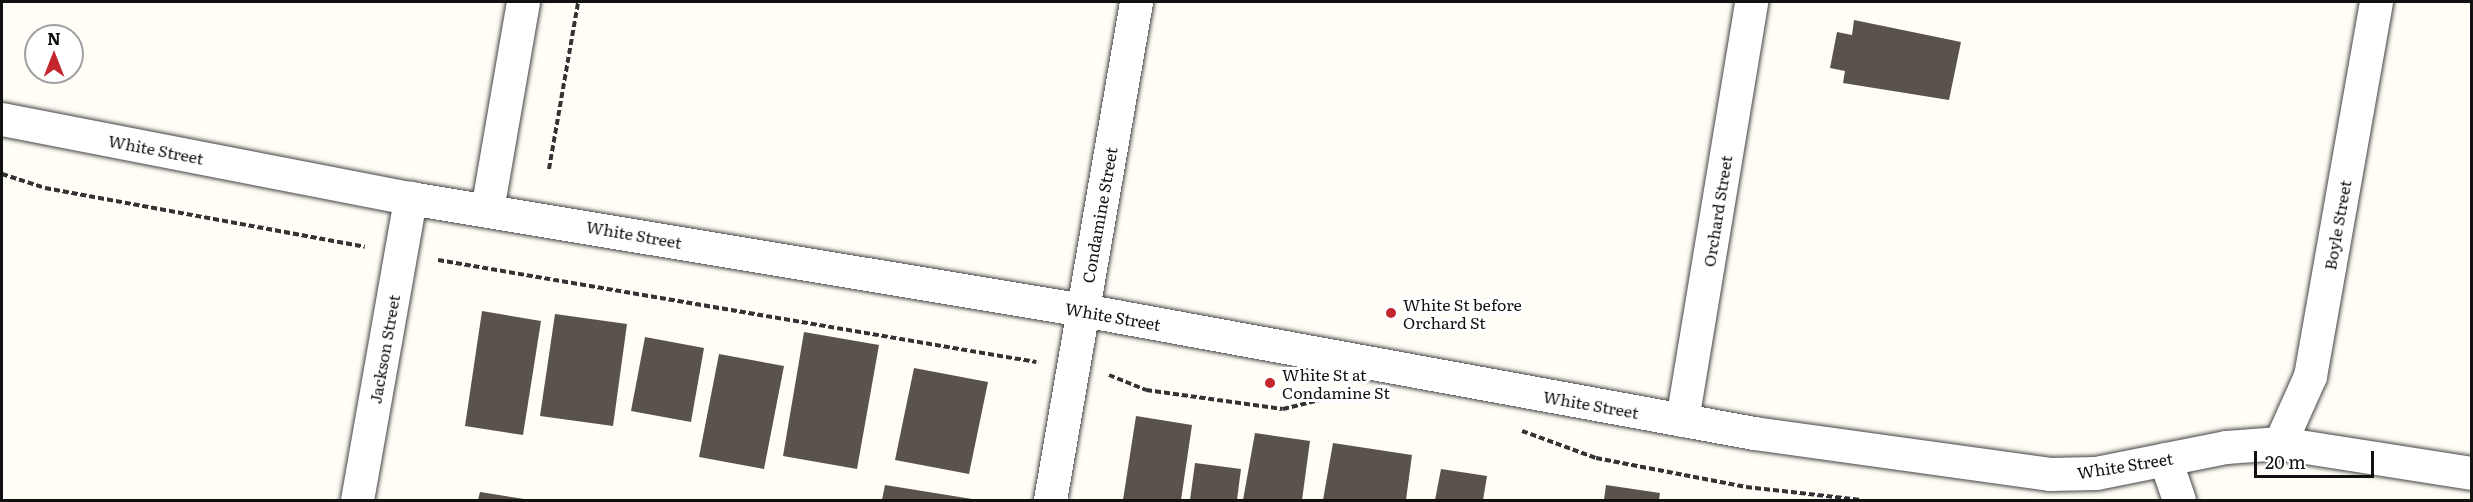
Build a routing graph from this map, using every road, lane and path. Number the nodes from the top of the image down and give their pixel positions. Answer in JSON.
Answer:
{"nodes":[{"id":1,"x":523,"y":2,"type":"edge"},
{"id":2,"x":578,"y":2,"type":"edge"},
{"id":3,"x":1136,"y":2,"type":"edge"},
{"id":4,"x":1751,"y":2,"type":"edge"},
{"id":5,"x":2376,"y":2,"type":"edge"},
{"id":6,"x":2,"y":119,"type":"edge"},
{"id":7,"x":549,"y":170,"type":"dead end"},
{"id":8,"x":2,"y":174,"type":"edge"},
{"id":9,"x":410,"y":198,"type":"junction"},
{"id":10,"x":487,"y":210,"type":"junction"},
{"id":11,"x":367,"y":247,"type":"dead end"},
{"id":12,"x":428,"y":258,"type":"dead end"},
{"id":13,"x":1083,"y":310,"type":"junction"},
{"id":14,"x":1043,"y":364,"type":"dead end"},
{"id":15,"x":1106,"y":374,"type":"dead end"},
{"id":16,"x":1341,"y":398,"type":"dead end"},
{"id":17,"x":1682,"y":420,"type":"junction"},
{"id":18,"x":1512,"y":426,"type":"dead end"},
{"id":19,"x":2280,"y":442,"type":"junction"},
{"id":20,"x":2165,"y":459,"type":"junction"},
{"id":21,"x":2472,"y":473,"type":"edge"},
{"id":22,"x":357,"y":501,"type":"edge"},
{"id":23,"x":1050,"y":501,"type":"edge"},
{"id":24,"x":1861,"y":501,"type":"edge"},
{"id":25,"x":2179,"y":501,"type":"edge"}],
"edges":[{"from":1,"to":10,"type":"street"},
{"from":2,"to":7,"type":"path"},
{"from":3,"to":13,"type":"street","name":"Condamine Street"},
{"from":4,"to":17,"type":"street","name":"Orchard Street"},
{"from":5,"to":19,"type":"street","name":"Boyle Street"},
{"from":6,"to":9,"type":"street","name":"White Street"},
{"from":8,"to":11,"type":"path"},
{"from":9,"to":10,"type":"street","name":"White Street"},
{"from":9,"to":22,"type":"street","name":"Jackson Street"},
{"from":10,"to":13,"type":"street","name":"White Street"},
{"from":12,"to":14,"type":"path"},
{"from":13,"to":17,"type":"street","name":"White Street"},
{"from":13,"to":23,"type":"street","name":"Condamine Street"},
{"from":15,"to":16,"type":"path"},
{"from":17,"to":20,"type":"street","name":"White Street"},
{"from":18,"to":24,"type":"path"},
{"from":19,"to":20,"type":"street","name":"White Street"},
{"from":19,"to":21,"type":"street","name":"White Street"},
{"from":20,"to":25,"type":"street"}]}
